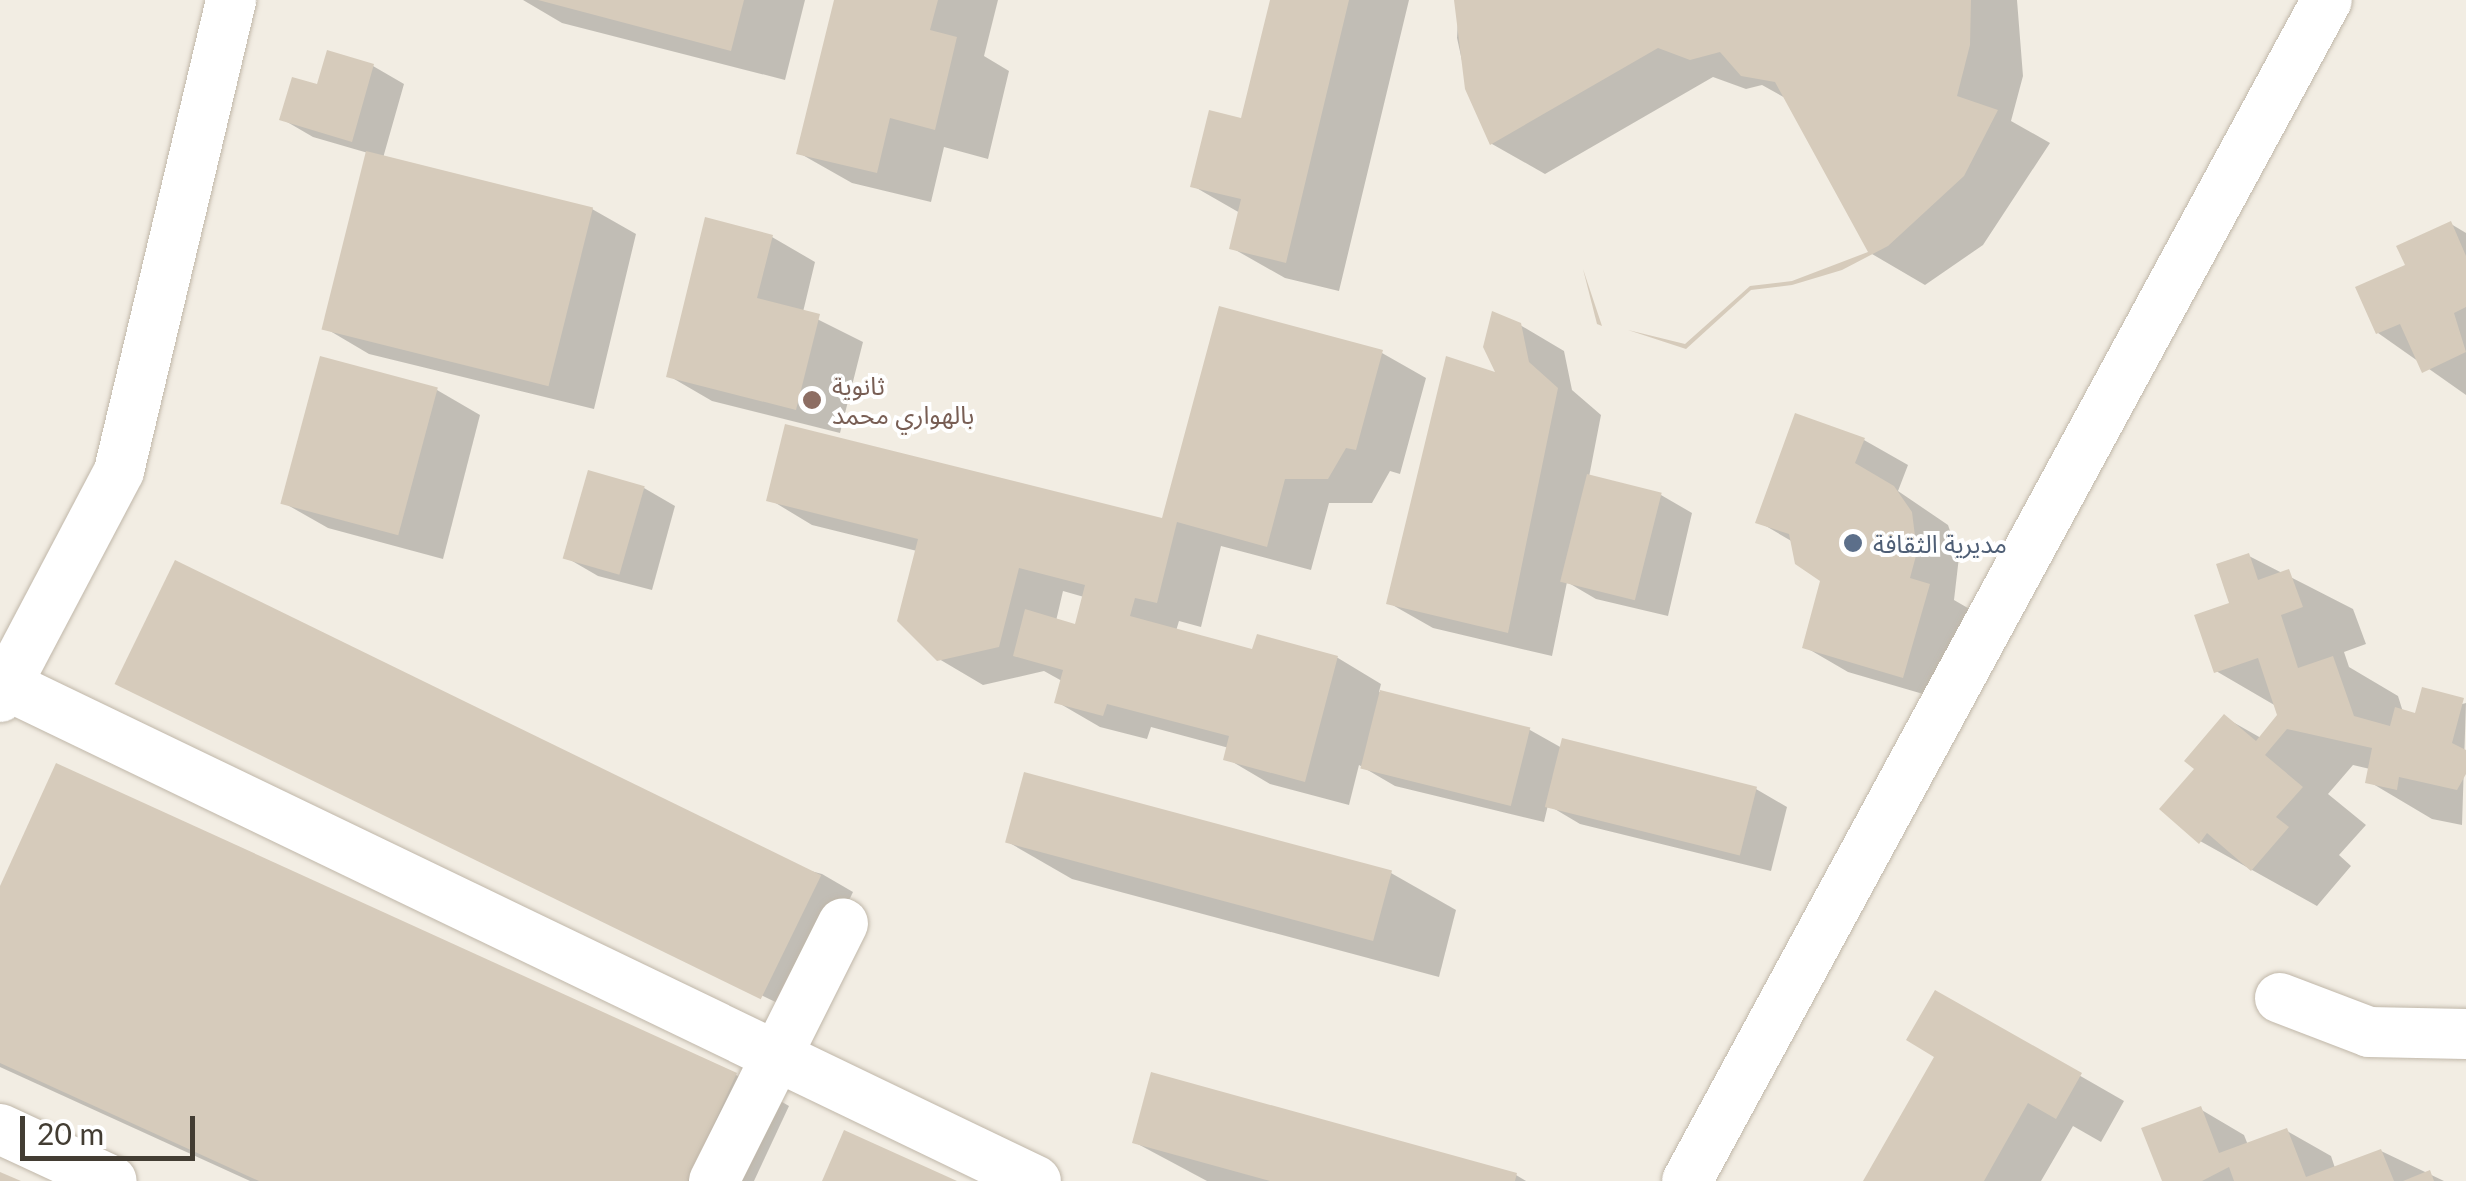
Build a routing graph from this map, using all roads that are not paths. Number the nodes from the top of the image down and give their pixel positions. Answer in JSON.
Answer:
{"nodes":[{"id":1,"x":231,"y":0,"type":"edge"},
{"id":2,"x":2327,"y":0,"type":"edge"},
{"id":3,"x":3,"y":691,"type":"edge"},
{"id":4,"x":843,"y":922,"type":"dead end"},
{"id":5,"x":2280,"y":998,"type":"dead end"},
{"id":6,"x":2466,"y":1034,"type":"edge"},
{"id":7,"x":778,"y":1052,"type":"junction"},
{"id":8,"x":0,"y":1129,"type":"edge"},
{"id":9,"x":112,"y":1181,"type":"edge"},
{"id":10,"x":714,"y":1181,"type":"edge"},
{"id":11,"x":1036,"y":1181,"type":"edge"},
{"id":12,"x":1688,"y":1181,"type":"edge"}],
"edges":[{"from":1,"to":3,"type":"street"},
{"from":2,"to":12,"type":"street"},
{"from":3,"to":7,"type":"street"},
{"from":4,"to":7,"type":"street"},
{"from":5,"to":6,"type":"street"},
{"from":7,"to":10,"type":"street"},
{"from":7,"to":11,"type":"street"},
{"from":8,"to":9,"type":"street"}]}
